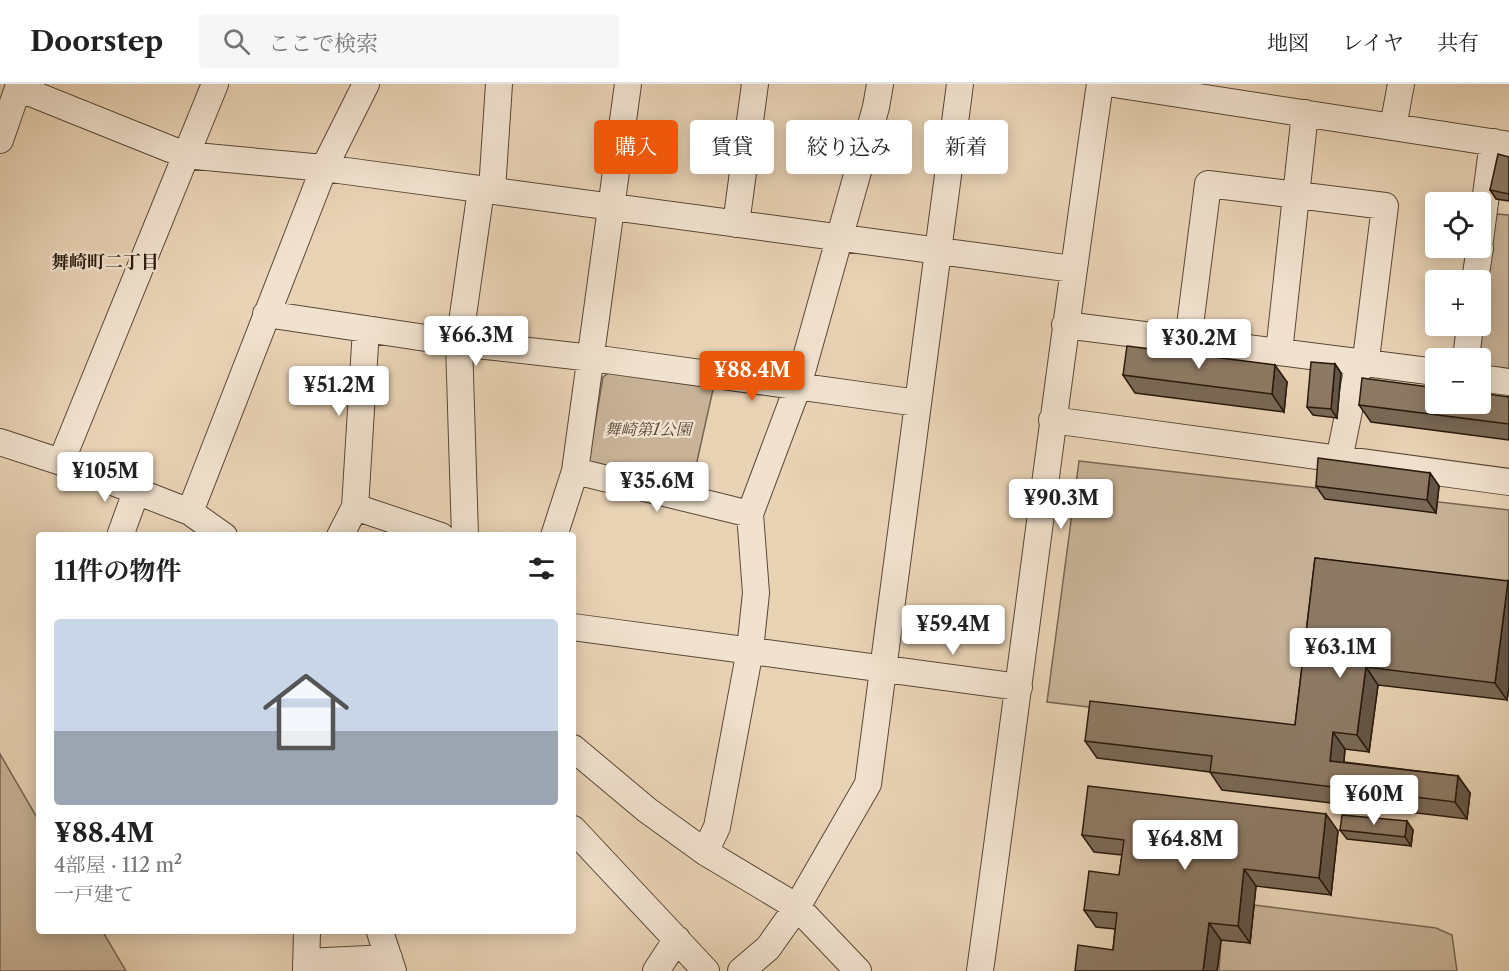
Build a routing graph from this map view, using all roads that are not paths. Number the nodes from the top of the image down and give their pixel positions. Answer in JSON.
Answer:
{"nodes":[{"id":1,"x":215,"y":84,"type":"edge"},
{"id":2,"x":366,"y":84,"type":"edge"},
{"id":3,"x":499,"y":84,"type":"edge"},
{"id":4,"x":628,"y":84,"type":"edge"},
{"id":5,"x":755,"y":84,"type":"edge"},
{"id":6,"x":880,"y":84,"type":"edge"},
{"id":7,"x":960,"y":84,"type":"edge"},
{"id":8,"x":1100,"y":84,"type":"edge"},
{"id":9,"x":1114,"y":84,"type":"edge"},
{"id":10,"x":1401,"y":84,"type":"edge"},
{"id":11,"x":18,"y":86,"type":"edge"},
{"id":12,"x":1255,"y":95,"type":"edge"},
{"id":13,"x":1305,"y":113,"type":"junction"},
{"id":14,"x":1393,"y":127,"type":"junction"},
{"id":15,"x":0,"y":140,"type":"edge"},
{"id":16,"x":1501,"y":143,"type":"edge"},
{"id":17,"x":185,"y":155,"type":"junction"},
{"id":18,"x":324,"y":168,"type":"junction"},
{"id":19,"x":486,"y":190,"type":"junction"},
{"id":20,"x":1490,"y":192,"type":"edge"},
{"id":21,"x":1297,"y":195,"type":"junction"},
{"id":22,"x":611,"y":207,"type":"junction"},
{"id":23,"x":736,"y":224,"type":"junction"},
{"id":24,"x":840,"y":237,"type":"junction"},
{"id":25,"x":938,"y":251,"type":"junction"},
{"id":26,"x":1073,"y":269,"type":"junction"},
{"id":27,"x":266,"y":314,"type":"junction"},
{"id":28,"x":1065,"y":325,"type":"junction"},
{"id":29,"x":366,"y":329,"type":"junction"},
{"id":30,"x":1188,"y":341,"type":"junction"},
{"id":31,"x":459,"y":343,"type":"junction"},
{"id":32,"x":1279,"y":352,"type":"junction"},
{"id":33,"x":592,"y":358,"type":"junction"},
{"id":34,"x":1362,"y":363,"type":"junction"},
{"id":35,"x":1425,"y":371,"type":"edge"},
{"id":36,"x":1491,"y":380,"type":"edge"},
{"id":37,"x":1509,"y":382,"type":"edge"},
{"id":38,"x":798,"y":386,"type":"junction"},
{"id":39,"x":918,"y":403,"type":"junction"},
{"id":40,"x":1052,"y":420,"type":"junction"},
{"id":41,"x":0,"y":442,"type":"edge"},
{"id":42,"x":1339,"y":460,"type":"junction"},
{"id":43,"x":61,"y":462,"type":"junction"},
{"id":44,"x":575,"y":471,"type":"junction"},
{"id":45,"x":1509,"y":482,"type":"edge"},
{"id":46,"x":136,"y":492,"type":"junction"},
{"id":47,"x":355,"y":507,"type":"junction"},
{"id":48,"x":190,"y":512,"type":"junction"},
{"id":49,"x":750,"y":514,"type":"junction"},
{"id":50,"x":121,"y":532,"type":"edge"},
{"id":51,"x":218,"y":532,"type":"edge"},
{"id":52,"x":342,"y":532,"type":"edge"},
{"id":53,"x":429,"y":532,"type":"edge"},
{"id":54,"x":465,"y":532,"type":"edge"},
{"id":55,"x":555,"y":532,"type":"edge"},
{"id":56,"x":576,"y":627,"type":"edge"},
{"id":57,"x":750,"y":650,"type":"junction"},
{"id":58,"x":882,"y":668,"type":"junction"},
{"id":59,"x":1019,"y":687,"type":"junction"},
{"id":60,"x":576,"y":751,"type":"edge"},
{"id":61,"x":576,"y":832,"type":"edge"},
{"id":62,"x":705,"y":852,"type":"junction"},
{"id":63,"x":796,"y":907,"type":"junction"},
{"id":64,"x":306,"y":934,"type":"edge"},
{"id":65,"x":381,"y":934,"type":"edge"},
{"id":66,"x":678,"y":939,"type":"junction"},
{"id":67,"x":391,"y":965,"type":"edge"},
{"id":68,"x":306,"y":966,"type":"edge"},
{"id":69,"x":657,"y":971,"type":"edge"},
{"id":70,"x":706,"y":971,"type":"edge"},
{"id":71,"x":741,"y":971,"type":"edge"},
{"id":72,"x":858,"y":971,"type":"edge"},
{"id":73,"x":980,"y":971,"type":"edge"}],
"edges":[{"from":1,"to":17,"type":"street"},
{"from":2,"to":18,"type":"street"},
{"from":3,"to":19,"type":"street"},
{"from":4,"to":22,"type":"street"},
{"from":5,"to":23,"type":"street"},
{"from":6,"to":24,"type":"street"},
{"from":7,"to":25,"type":"street"},
{"from":8,"to":26,"type":"street"},
{"from":9,"to":12,"type":"street"},
{"from":10,"to":14,"type":"street"},
{"from":11,"to":15,"type":"street"},
{"from":11,"to":17,"type":"street"},
{"from":12,"to":13,"type":"street"},
{"from":13,"to":14,"type":"street"},
{"from":13,"to":21,"type":"street"},
{"from":14,"to":16,"type":"street"},
{"from":16,"to":20,"type":"street"},
{"from":17,"to":18,"type":"street"},
{"from":17,"to":43,"type":"street"},
{"from":18,"to":19,"type":"street"},
{"from":18,"to":27,"type":"street"},
{"from":19,"to":22,"type":"street"},
{"from":19,"to":31,"type":"street"},
{"from":21,"to":30,"type":"street"},
{"from":21,"to":32,"type":"street"},
{"from":21,"to":34,"type":"street"},
{"from":22,"to":23,"type":"street"},
{"from":22,"to":33,"type":"street"},
{"from":23,"to":24,"type":"street"},
{"from":24,"to":25,"type":"street"},
{"from":24,"to":38,"type":"street"},
{"from":25,"to":26,"type":"street"},
{"from":25,"to":39,"type":"street"},
{"from":26,"to":28,"type":"street"},
{"from":27,"to":29,"type":"street"},
{"from":27,"to":48,"type":"street"},
{"from":28,"to":30,"type":"street"},
{"from":28,"to":40,"type":"street"},
{"from":29,"to":31,"type":"street"},
{"from":29,"to":47,"type":"street"},
{"from":30,"to":32,"type":"street"},
{"from":31,"to":33,"type":"street"},
{"from":31,"to":54,"type":"street"},
{"from":32,"to":34,"type":"street"},
{"from":33,"to":38,"type":"street"},
{"from":33,"to":44,"type":"street"},
{"from":34,"to":35,"type":"street"},
{"from":34,"to":42,"type":"street"},
{"from":36,"to":37,"type":"street"},
{"from":38,"to":39,"type":"street"},
{"from":38,"to":49,"type":"street"},
{"from":39,"to":58,"type":"street"},
{"from":40,"to":42,"type":"street"},
{"from":40,"to":59,"type":"street"},
{"from":41,"to":43,"type":"street"},
{"from":42,"to":45,"type":"street"},
{"from":43,"to":46,"type":"street"},
{"from":44,"to":49,"type":"street"},
{"from":44,"to":55,"type":"street"},
{"from":46,"to":48,"type":"street"},
{"from":46,"to":50,"type":"street"},
{"from":47,"to":52,"type":"street"},
{"from":47,"to":53,"type":"street"},
{"from":48,"to":51,"type":"street"},
{"from":49,"to":57,"type":"street"},
{"from":56,"to":57,"type":"street"},
{"from":57,"to":58,"type":"street"},
{"from":57,"to":62,"type":"street"},
{"from":58,"to":59,"type":"street"},
{"from":58,"to":63,"type":"street"},
{"from":59,"to":73,"type":"street"},
{"from":60,"to":62,"type":"street"},
{"from":61,"to":66,"type":"street"},
{"from":62,"to":63,"type":"street"},
{"from":63,"to":71,"type":"street"},
{"from":63,"to":72,"type":"street"},
{"from":64,"to":68,"type":"street"},
{"from":65,"to":67,"type":"street"},
{"from":66,"to":69,"type":"street"},
{"from":66,"to":70,"type":"street"},
{"from":67,"to":68,"type":"street"}]}
